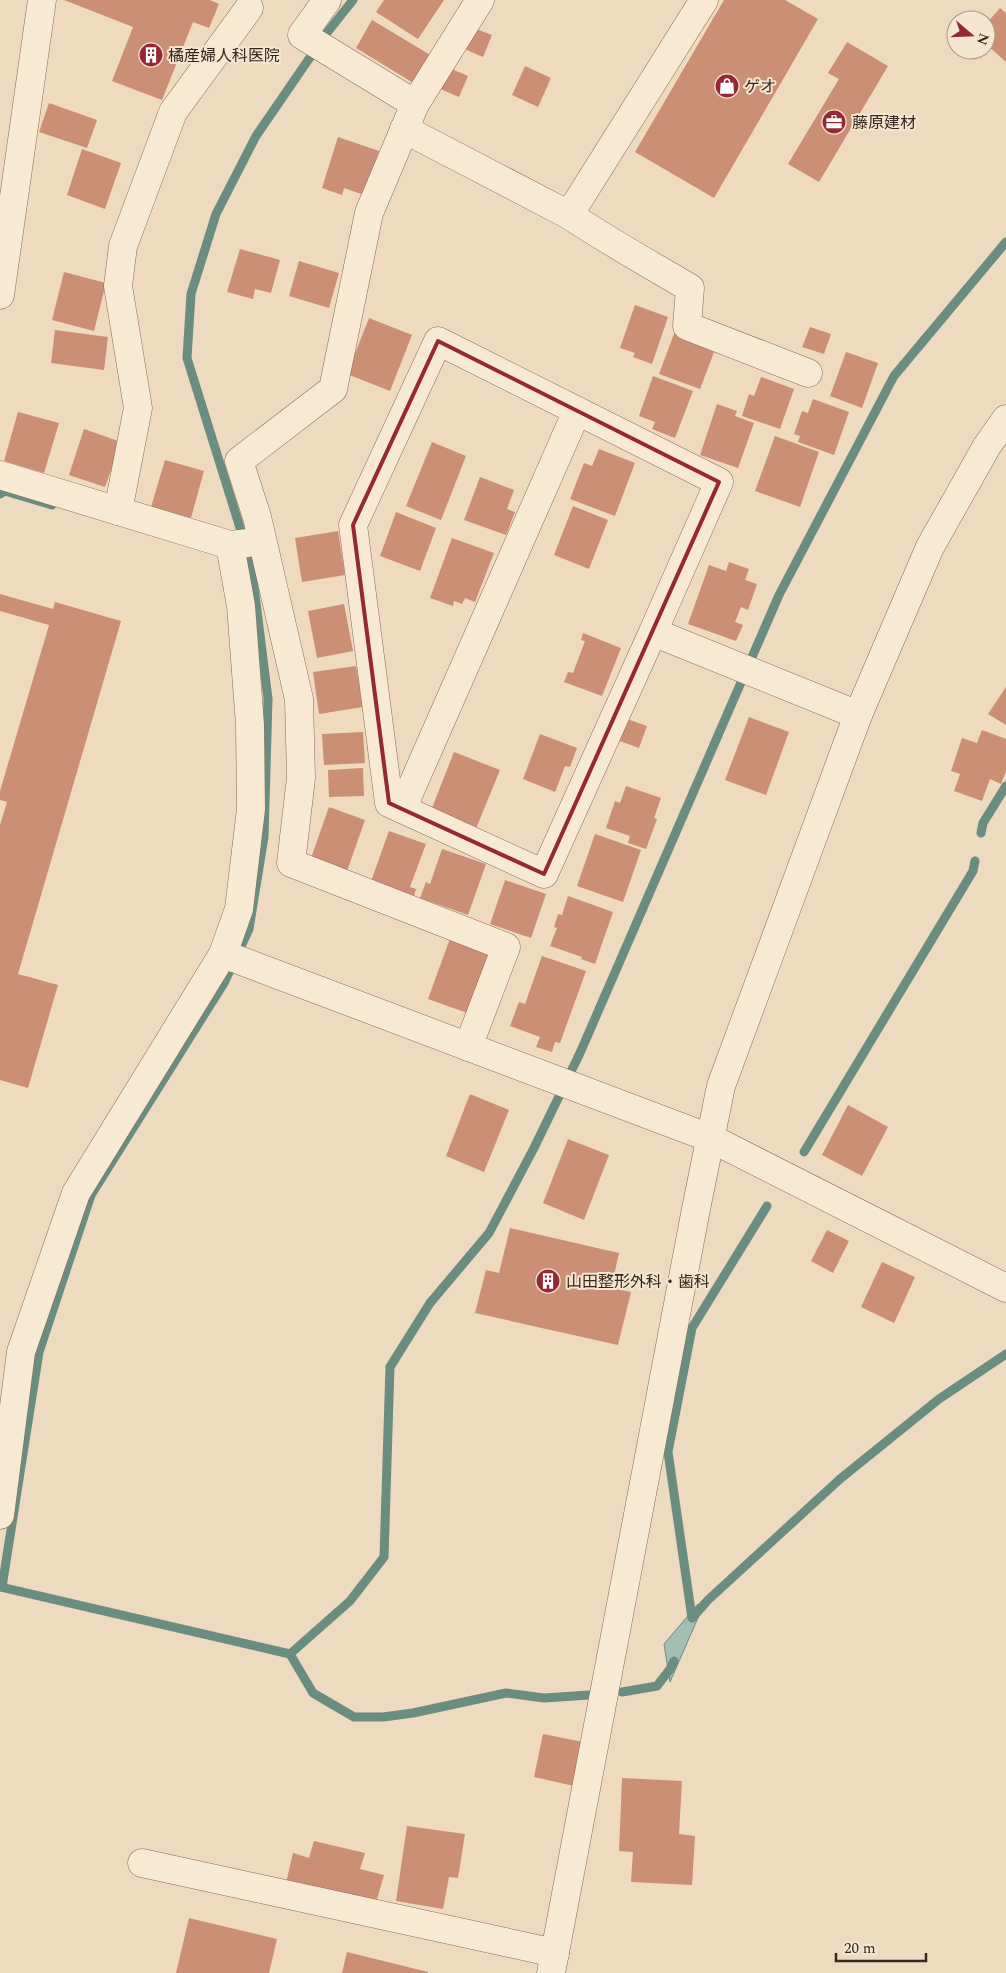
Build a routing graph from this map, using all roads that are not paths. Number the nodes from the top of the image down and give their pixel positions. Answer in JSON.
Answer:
{"nodes":[{"id":1,"x":42,"y":0,"type":"edge"},
{"id":2,"x":327,"y":0,"type":"edge"},
{"id":3,"x":480,"y":0,"type":"edge"},
{"id":4,"x":704,"y":0,"type":"edge"},
{"id":5,"x":249,"y":8,"type":"dead end"},
{"id":6,"x":415,"y":104,"type":"junction"},
{"id":7,"x":404,"y":129,"type":"junction"},
{"id":8,"x":10,"y":150,"type":"edge"},
{"id":9,"x":569,"y":215,"type":"junction"},
{"id":10,"x":0,"y":295,"type":"edge"},
{"id":11,"x":808,"y":374,"type":"dead end"},
{"id":12,"x":577,"y":411,"type":"junction"},
{"id":13,"x":1006,"y":419,"type":"edge"},
{"id":14,"x":0,"y":475,"type":"edge"},
{"id":15,"x":118,"y":511,"type":"junction"},
{"id":16,"x":246,"y":543,"type":"junction"},
{"id":17,"x":653,"y":632,"type":"junction"},
{"id":18,"x":858,"y":715,"type":"junction"},
{"id":19,"x":402,"y":809,"type":"junction"},
{"id":20,"x":236,"y":958,"type":"junction"},
{"id":21,"x":468,"y":1047,"type":"junction"},
{"id":22,"x":710,"y":1138,"type":"junction"},
{"id":23,"x":1006,"y":1288,"type":"edge"},
{"id":24,"x":0,"y":1514,"type":"edge"},
{"id":25,"x":142,"y":1863,"type":"dead end"},
{"id":26,"x":553,"y":1963,"type":"edge"}],
"edges":[{"from":1,"to":8,"type":"street"},
{"from":2,"to":6,"type":"street"},
{"from":3,"to":6,"type":"street"},
{"from":4,"to":9,"type":"street"},
{"from":5,"to":15,"type":"street"},
{"from":6,"to":7,"type":"street"},
{"from":7,"to":9,"type":"street"},
{"from":7,"to":16,"type":"street"},
{"from":8,"to":10,"type":"street"},
{"from":9,"to":11,"type":"street"},
{"from":12,"to":17,"type":"street"},
{"from":12,"to":19,"type":"street"},
{"from":12,"to":19,"type":"street"},
{"from":13,"to":18,"type":"street"},
{"from":14,"to":15,"type":"street"},
{"from":15,"to":16,"type":"street"},
{"from":16,"to":20,"type":"street"},
{"from":16,"to":21,"type":"street"},
{"from":17,"to":18,"type":"street"},
{"from":17,"to":19,"type":"street"},
{"from":18,"to":22,"type":"street"},
{"from":20,"to":21,"type":"street"},
{"from":20,"to":24,"type":"street"},
{"from":21,"to":22,"type":"street"},
{"from":22,"to":23,"type":"street"},
{"from":22,"to":26,"type":"street"},
{"from":25,"to":26,"type":"street"}]}
